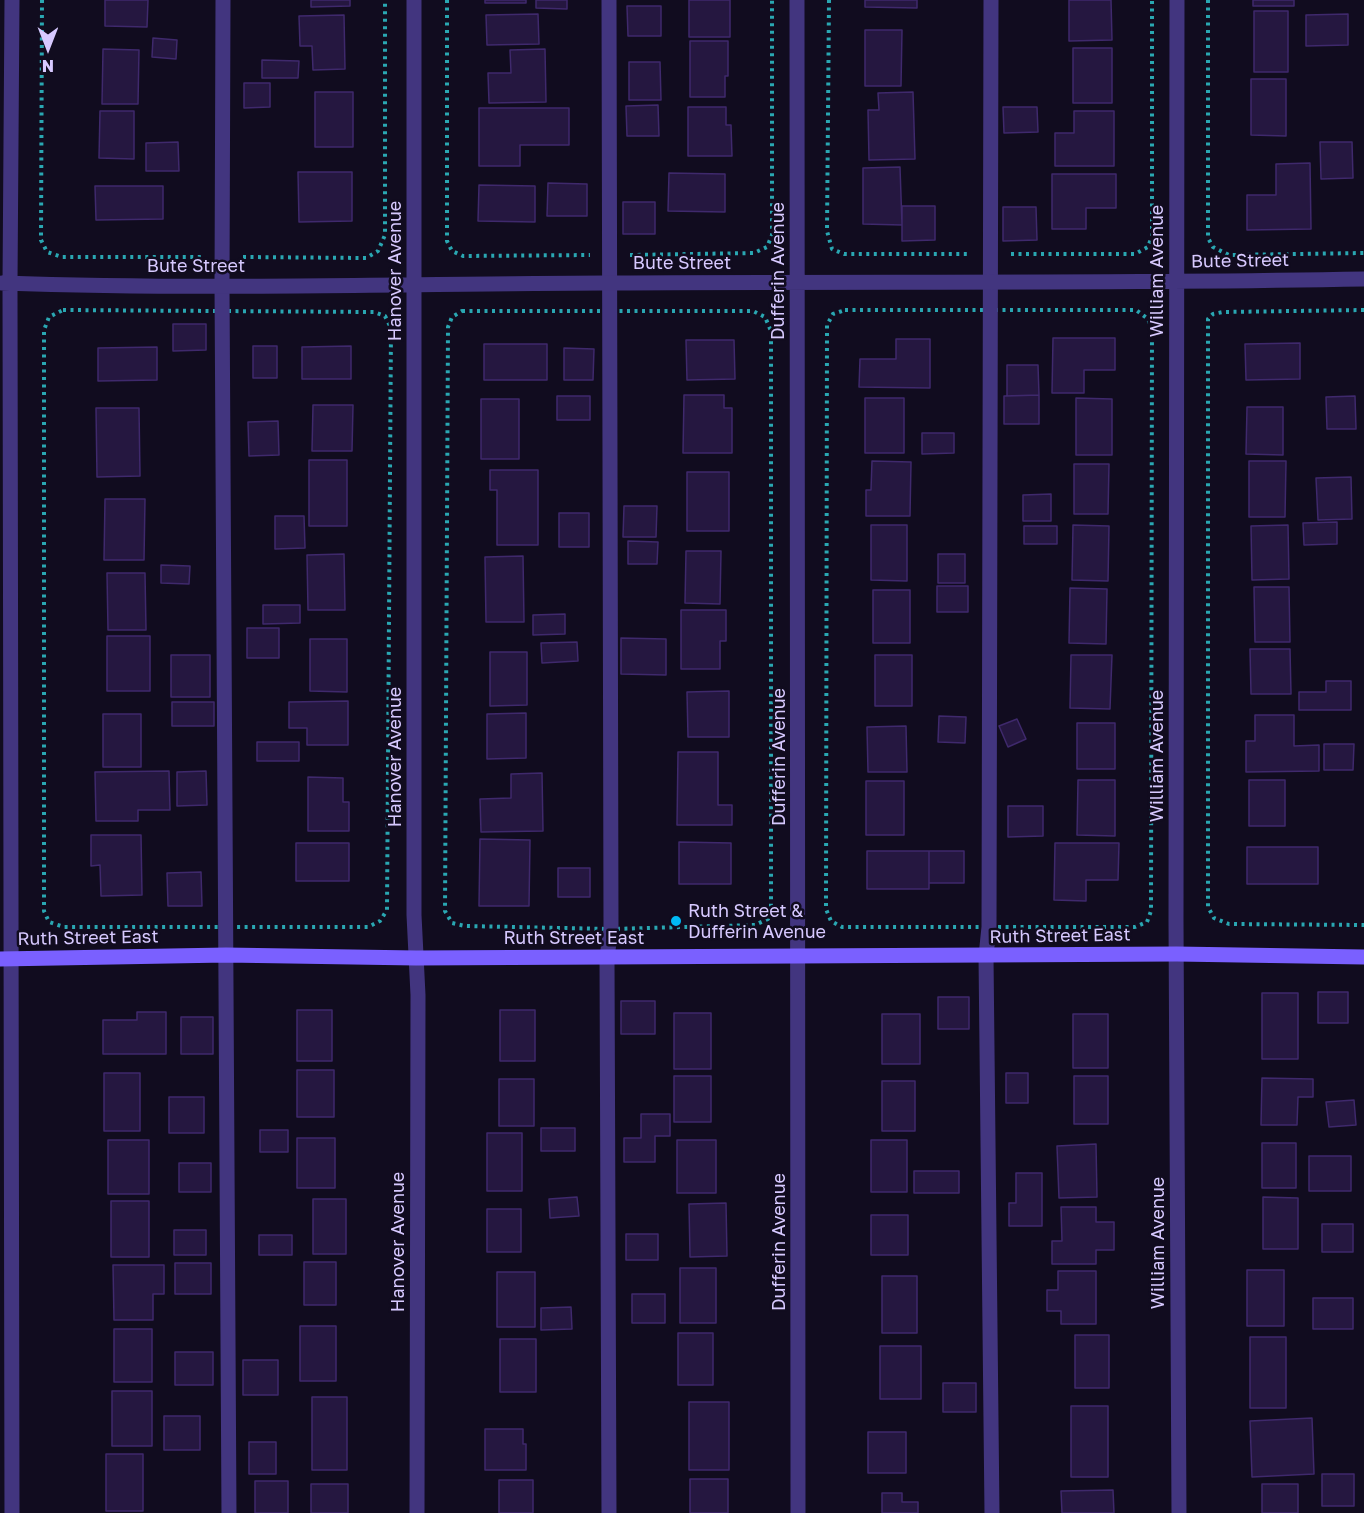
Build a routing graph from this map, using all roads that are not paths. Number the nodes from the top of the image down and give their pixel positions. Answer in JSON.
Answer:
{"nodes":[{"id":1,"x":12,"y":0,"type":"edge"},
{"id":2,"x":223,"y":0,"type":"edge"},
{"id":3,"x":414,"y":0,"type":"edge"},
{"id":4,"x":609,"y":0,"type":"edge"},
{"id":5,"x":797,"y":0,"type":"edge"},
{"id":6,"x":991,"y":0,"type":"edge"},
{"id":7,"x":1177,"y":0,"type":"edge"},
{"id":8,"x":1364,"y":279,"type":"edge"},
{"id":9,"x":798,"y":281,"type":"junction"},
{"id":10,"x":1177,"y":282,"type":"junction"},
{"id":11,"x":5,"y":283,"type":"edge"},
{"id":12,"x":609,"y":283,"type":"junction"},
{"id":13,"x":990,"y":283,"type":"junction"},
{"id":14,"x":222,"y":285,"type":"junction"},
{"id":15,"x":414,"y":285,"type":"junction"},
{"id":16,"x":1177,"y":954,"type":"junction"},
{"id":17,"x":226,"y":955,"type":"junction"},
{"id":18,"x":986,"y":956,"type":"junction"},
{"id":19,"x":607,"y":957,"type":"junction"},
{"id":20,"x":798,"y":957,"type":"junction"},
{"id":21,"x":1364,"y":957,"type":"edge"},
{"id":22,"x":416,"y":958,"type":"junction"},
{"id":23,"x":6,"y":959,"type":"edge"},
{"id":24,"x":12,"y":1513,"type":"edge"},
{"id":25,"x":229,"y":1513,"type":"edge"},
{"id":26,"x":417,"y":1513,"type":"edge"},
{"id":27,"x":609,"y":1513,"type":"edge"},
{"id":28,"x":798,"y":1513,"type":"edge"},
{"id":29,"x":992,"y":1513,"type":"edge"},
{"id":30,"x":1179,"y":1513,"type":"edge"}],
"edges":[{"from":1,"to":11,"type":"street"},
{"from":2,"to":14,"type":"street"},
{"from":3,"to":15,"type":"street","name":"Hanover Avenue"},
{"from":4,"to":12,"type":"street"},
{"from":5,"to":9,"type":"street","name":"Dufferin Avenue"},
{"from":6,"to":13,"type":"street"},
{"from":7,"to":10,"type":"street","name":"William Avenue"},
{"from":8,"to":10,"type":"street","name":"Bute Street"},
{"from":9,"to":12,"type":"street","name":"Bute Street"},
{"from":9,"to":13,"type":"street","name":"Bute Street"},
{"from":9,"to":20,"type":"street","name":"Dufferin Avenue"},
{"from":10,"to":13,"type":"street","name":"Bute Street"},
{"from":10,"to":16,"type":"street","name":"William Avenue"},
{"from":11,"to":14,"type":"street","name":"Bute Street"},
{"from":11,"to":23,"type":"street"},
{"from":12,"to":15,"type":"street","name":"Bute Street"},
{"from":12,"to":19,"type":"street"},
{"from":13,"to":18,"type":"street"},
{"from":14,"to":15,"type":"street","name":"Bute Street"},
{"from":14,"to":17,"type":"street"},
{"from":15,"to":22,"type":"street","name":"Hanover Avenue"},
{"from":16,"to":18,"type":"street","name":"Ruth Street East"},
{"from":16,"to":21,"type":"street","name":"Ruth Street East"},
{"from":16,"to":30,"type":"street","name":"William Avenue"},
{"from":17,"to":22,"type":"street","name":"Ruth Street East"},
{"from":17,"to":23,"type":"street","name":"Ruth Street East"},
{"from":17,"to":25,"type":"street"},
{"from":18,"to":20,"type":"street","name":"Ruth Street East"},
{"from":18,"to":29,"type":"street"},
{"from":19,"to":20,"type":"street","name":"Ruth Street East"},
{"from":19,"to":22,"type":"street","name":"Ruth Street East"},
{"from":19,"to":27,"type":"street"},
{"from":20,"to":28,"type":"street","name":"Dufferin Avenue"},
{"from":22,"to":26,"type":"street","name":"Hanover Avenue"},
{"from":23,"to":24,"type":"street"}]}
